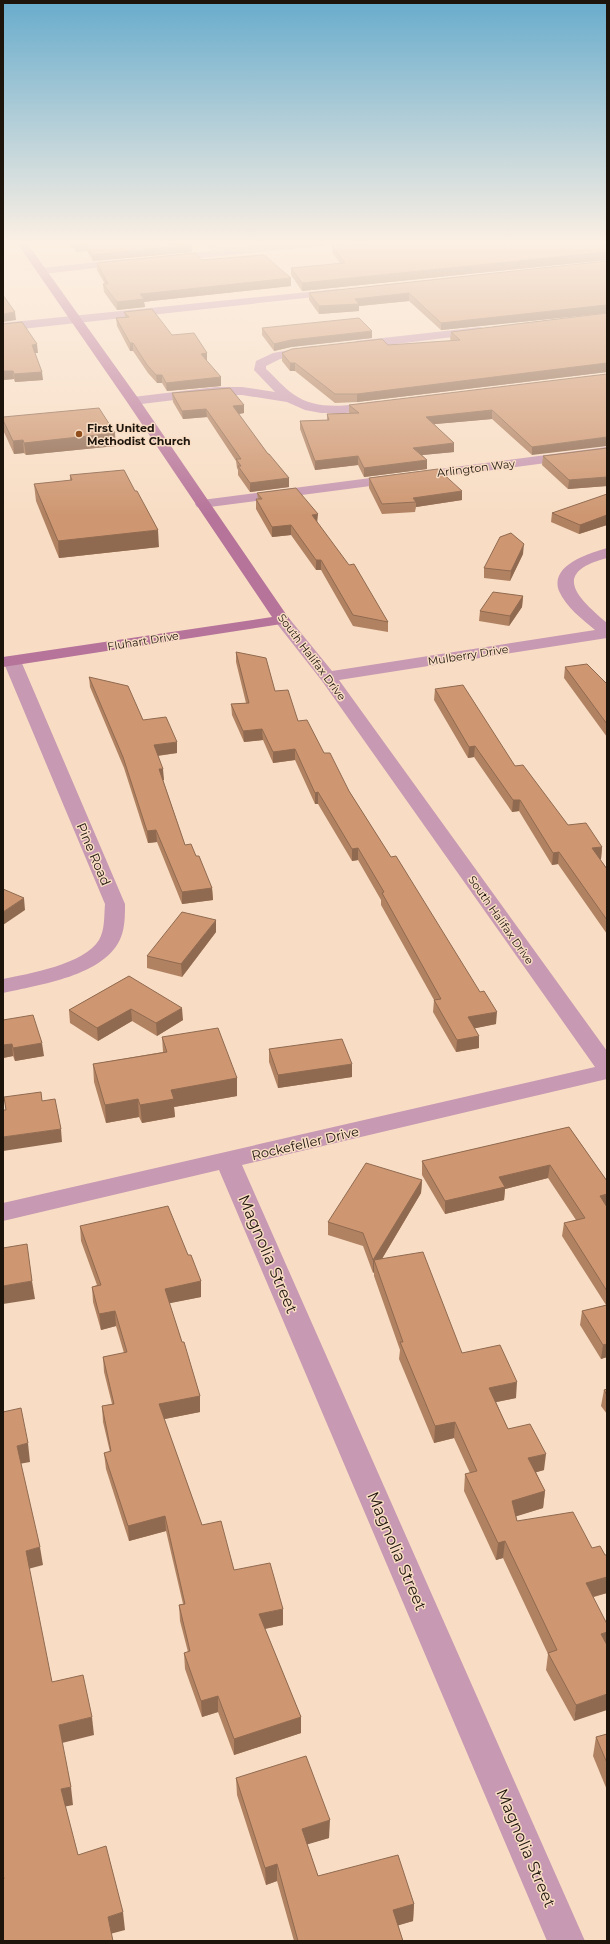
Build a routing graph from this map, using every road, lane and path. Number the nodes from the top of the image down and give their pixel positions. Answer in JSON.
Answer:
{"nodes":[{"id":1,"x":86,"y":334,"type":"edge"},
{"id":2,"x":455,"y":334,"type":"edge"},
{"id":3,"x":347,"y":346,"type":"edge"},
{"id":4,"x":323,"y":349,"type":"edge"},
{"id":5,"x":260,"y":370,"type":"junction"},
{"id":6,"x":216,"y":391,"type":"junction"},
{"id":7,"x":289,"y":398,"type":"junction"},
{"id":8,"x":133,"y":401,"type":"junction"},
{"id":9,"x":388,"y":404,"type":"edge"},
{"id":10,"x":607,"y":451,"type":"edge"},
{"id":11,"x":202,"y":504,"type":"junction"},
{"id":12,"x":607,"y":553,"type":"edge"},
{"id":13,"x":282,"y":620,"type":"junction"},
{"id":14,"x":607,"y":632,"type":"edge"},
{"id":15,"x":8,"y":662,"type":"edge"},
{"id":16,"x":328,"y":677,"type":"junction"},
{"id":17,"x":3,"y":986,"type":"edge"},
{"id":18,"x":607,"y":1068,"type":"edge"},
{"id":19,"x":607,"y":1072,"type":"edge"},
{"id":20,"x":228,"y":1161,"type":"junction"},
{"id":21,"x":3,"y":1212,"type":"edge"},
{"id":22,"x":566,"y":1941,"type":"edge"}],
"edges":[{"from":1,"to":8,"type":"street","name":"South Halifax Drive"},
{"from":2,"to":3,"type":"street"},
{"from":4,"to":5,"type":"street"},
{"from":5,"to":6,"type":"street"},
{"from":5,"to":7,"type":"street"},
{"from":6,"to":7,"type":"street"},
{"from":6,"to":8,"type":"street"},
{"from":7,"to":9,"type":"street"},
{"from":8,"to":11,"type":"street","name":"South Halifax Drive"},
{"from":10,"to":11,"type":"street","name":"Arlington Way"},
{"from":11,"to":13,"type":"street","name":"South Halifax Drive"},
{"from":12,"to":14,"type":"street"},
{"from":13,"to":15,"type":"street","name":"Fluhart Drive"},
{"from":13,"to":16,"type":"street","name":"South Halifax Drive"},
{"from":14,"to":16,"type":"street","name":"Mulberry Drive"},
{"from":15,"to":17,"type":"street","name":"Pine Road"},
{"from":16,"to":18,"type":"street","name":"South Halifax Drive"},
{"from":19,"to":20,"type":"street","name":"Rockefeller Drive"},
{"from":20,"to":21,"type":"street","name":"Rockefeller Drive"},
{"from":20,"to":22,"type":"street","name":"Magnolia Street"}]}
